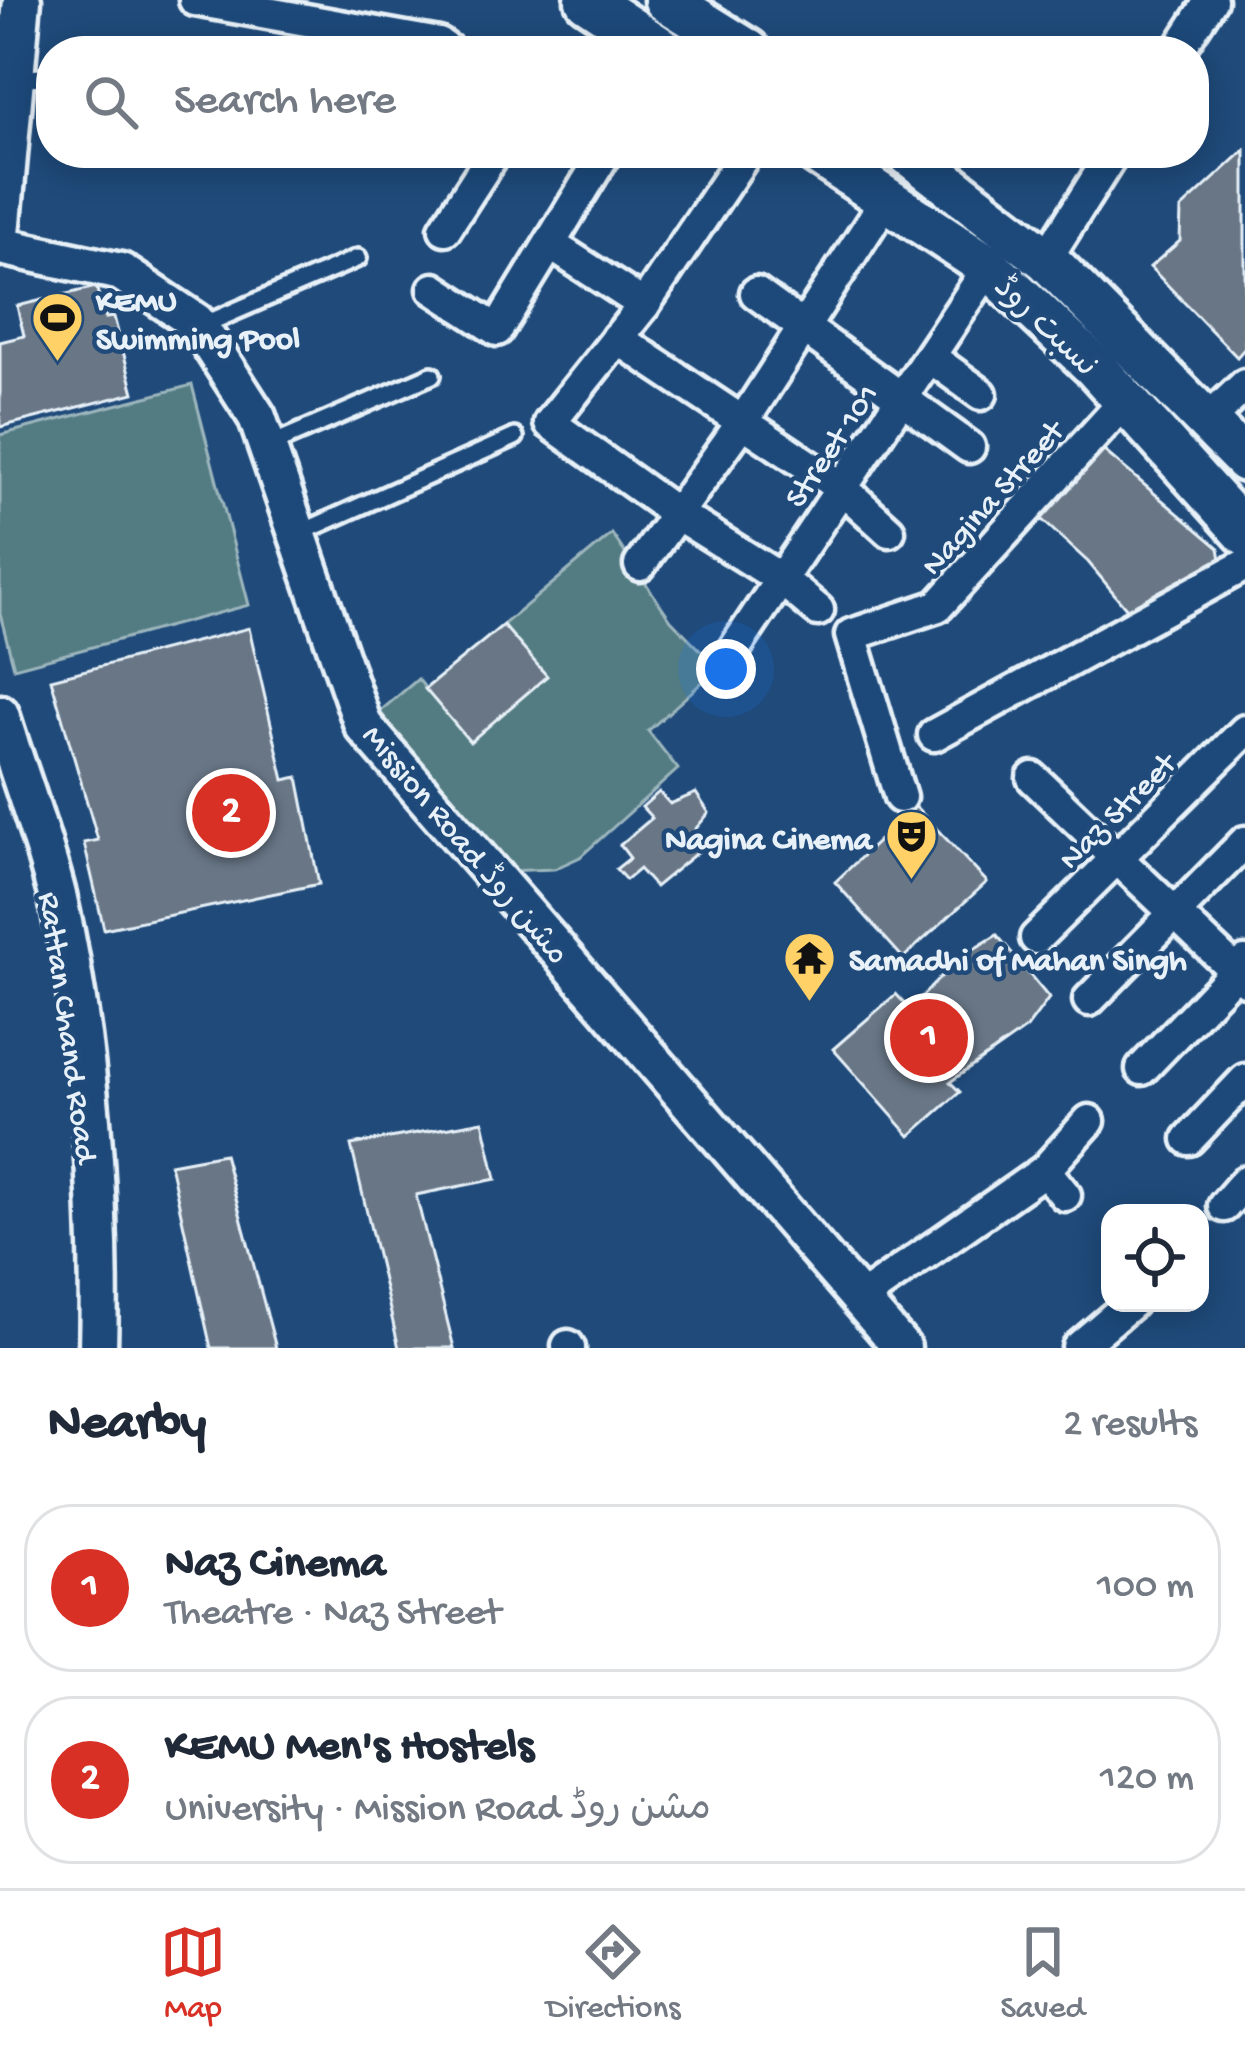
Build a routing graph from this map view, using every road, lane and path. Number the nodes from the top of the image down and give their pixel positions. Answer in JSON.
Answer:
{"nodes":[{"id":1,"x":22,"y":0,"type":"edge"},
{"id":2,"x":195,"y":0,"type":"edge"},
{"id":3,"x":587,"y":0,"type":"edge"},
{"id":4,"x":666,"y":0,"type":"edge"},
{"id":5,"x":1211,"y":0,"type":"edge"},
{"id":6,"x":395,"y":36,"type":"edge"},
{"id":7,"x":641,"y":36,"type":"edge"},
{"id":8,"x":724,"y":36,"type":"edge"},
{"id":9,"x":1188,"y":36,"type":"edge"},
{"id":10,"x":33,"y":78,"type":"edge"},
{"id":11,"x":484,"y":168,"type":"edge"},
{"id":12,"x":596,"y":168,"type":"edge"},
{"id":13,"x":736,"y":168,"type":"edge"},
{"id":14,"x":840,"y":168,"type":"edge"},
{"id":15,"x":928,"y":168,"type":"edge"},
{"id":16,"x":1104,"y":168,"type":"edge"},
{"id":17,"x":886,"y":200,"type":"junction"},
{"id":18,"x":445,"y":230,"type":"dead end"},
{"id":19,"x":550,"y":244,"type":"junction"},
{"id":20,"x":0,"y":245,"type":"edge"},
{"id":21,"x":358,"y":258,"type":"dead end"},
{"id":22,"x":1046,"y":259,"type":"junction"},
{"id":23,"x":989,"y":268,"type":"junction"},
{"id":24,"x":434,"y":289,"type":"dead end"},
{"id":25,"x":756,"y":293,"type":"dead end"},
{"id":26,"x":644,"y":305,"type":"junction"},
{"id":27,"x":199,"y":327,"type":"junction"},
{"id":28,"x":804,"y":328,"type":"junction"},
{"id":29,"x":1129,"y":337,"type":"junction"},
{"id":30,"x":617,"y":338,"type":"junction"},
{"id":31,"x":930,"y":357,"type":"junction"},
{"id":32,"x":1094,"y":366,"type":"junction"},
{"id":33,"x":432,"y":375,"type":"dead end"},
{"id":34,"x":1245,"y":385,"type":"edge"},
{"id":35,"x":981,"y":394,"type":"dead end"},
{"id":36,"x":904,"y":396,"type":"junction"},
{"id":37,"x":1125,"y":401,"type":"junction"},
{"id":38,"x":1208,"y":420,"type":"junction"},
{"id":39,"x":742,"y":423,"type":"junction"},
{"id":40,"x":515,"y":437,"type":"dead end"},
{"id":41,"x":267,"y":447,"type":"junction"},
{"id":42,"x":969,"y":447,"type":"dead end"},
{"id":43,"x":1245,"y":460,"type":"edge"},
{"id":44,"x":842,"y":488,"type":"junction"},
{"id":45,"x":677,"y":514,"type":"junction"},
{"id":46,"x":889,"y":531,"type":"dead end"},
{"id":47,"x":1245,"y":533,"type":"edge"},
{"id":48,"x":297,"y":534,"type":"junction"},
{"id":49,"x":1245,"y":565,"type":"edge"},
{"id":50,"x":640,"y":566,"type":"dead end"},
{"id":51,"x":782,"y":579,"type":"junction"},
{"id":52,"x":818,"y":610,"type":"dead end"},
{"id":53,"x":728,"y":659,"type":"dead end"},
{"id":54,"x":0,"y":714,"type":"edge"},
{"id":55,"x":1245,"y":731,"type":"edge"},
{"id":56,"x":934,"y":735,"type":"dead end"},
{"id":57,"x":1033,"y":778,"type":"dead end"},
{"id":58,"x":900,"y":797,"type":"dead end"},
{"id":59,"x":1245,"y":842,"type":"edge"},
{"id":60,"x":1117,"y":856,"type":"junction"},
{"id":61,"x":1175,"y":914,"type":"junction"},
{"id":62,"x":1036,"y":938,"type":"dead end"},
{"id":63,"x":1242,"y":971,"type":"edge"},
{"id":64,"x":1089,"y":1000,"type":"dead end"},
{"id":65,"x":1142,"y":1070,"type":"dead end"},
{"id":66,"x":1245,"y":1080,"type":"edge"},
{"id":67,"x":1089,"y":1120,"type":"dead end"},
{"id":68,"x":1189,"y":1139,"type":"dead end"},
{"id":69,"x":1045,"y":1169,"type":"junction"},
{"id":70,"x":1245,"y":1182,"type":"edge"},
{"id":71,"x":1065,"y":1195,"type":"dead end"},
{"id":72,"x":1224,"y":1206,"type":"dead end"},
{"id":73,"x":863,"y":1298,"type":"junction"},
{"id":74,"x":1120,"y":1312,"type":"edge"},
{"id":75,"x":98,"y":1348,"type":"edge"},
{"id":76,"x":902,"y":1348,"type":"edge"},
{"id":77,"x":1078,"y":1348,"type":"edge"}],
"edges":[{"from":1,"to":10,"type":"street"},
{"from":2,"to":6,"type":"street"},
{"from":3,"to":7,"type":"main road"},
{"from":4,"to":8,"type":"main road"},
{"from":5,"to":9,"type":"street"},
{"from":10,"to":20,"type":"street"},
{"from":11,"to":18,"type":"street"},
{"from":12,"to":19,"type":"street"},
{"from":13,"to":26,"type":"street"},
{"from":14,"to":17,"type":"main road","name":"نسبت روڈ"},
{"from":15,"to":22,"type":"main road","name":"نسبت روڈ"},
{"from":16,"to":22,"type":"street"},
{"from":17,"to":23,"type":"main road","name":"نسبت روڈ"},
{"from":17,"to":28,"type":"street"},
{"from":19,"to":24,"type":"street"},
{"from":19,"to":26,"type":"street"},
{"from":20,"to":27,"type":"street","name":"Mission Road مشن روڈ"},
{"from":21,"to":27,"type":"lane"},
{"from":22,"to":29,"type":"main road","name":"نسبت روڈ"},
{"from":23,"to":31,"type":"street","name":"Street 101"},
{"from":23,"to":32,"type":"main road","name":"نسبت روڈ"},
{"from":25,"to":28,"type":"street"},
{"from":26,"to":30,"type":"street"},
{"from":27,"to":41,"type":"street","name":"Mission Road مشن روڈ"},
{"from":28,"to":36,"type":"street"},
{"from":28,"to":39,"type":"street"},
{"from":29,"to":32,"type":"main road"},
{"from":29,"to":38,"type":"main road","name":"نسبت روڈ"},
{"from":30,"to":39,"type":"street"},
{"from":30,"to":45,"type":"street"},
{"from":31,"to":35,"type":"street"},
{"from":31,"to":36,"type":"street","name":"Street 101"},
{"from":32,"to":37,"type":"main road","name":"نسبت روڈ"},
{"from":33,"to":41,"type":"lane"},
{"from":34,"to":38,"type":"street"},
{"from":36,"to":42,"type":"street"},
{"from":36,"to":44,"type":"street","name":"Street 101"},
{"from":37,"to":47,"type":"main road","name":"نسبت روڈ"},
{"from":37,"to":58,"type":"street","name":"Nagina Street"},
{"from":38,"to":43,"type":"main road","name":"نسبت روڈ"},
{"from":39,"to":44,"type":"street"},
{"from":39,"to":45,"type":"street"},
{"from":40,"to":48,"type":"lane"},
{"from":41,"to":48,"type":"street","name":"Mission Road مشن روڈ"},
{"from":44,"to":46,"type":"street"},
{"from":44,"to":51,"type":"street","name":"Street 101"},
{"from":45,"to":50,"type":"street"},
{"from":45,"to":51,"type":"street"},
{"from":48,"to":73,"type":"street","name":"Mission Road مشن روڈ"},
{"from":49,"to":56,"type":"street"},
{"from":51,"to":52,"type":"street"},
{"from":51,"to":53,"type":"street","name":"Street 101"},
{"from":54,"to":75,"type":"street","name":"Rattan Chand Road"},
{"from":55,"to":60,"type":"street","name":"Naz Street"},
{"from":57,"to":60,"type":"street"},
{"from":59,"to":61,"type":"street"},
{"from":60,"to":61,"type":"street"},
{"from":60,"to":62,"type":"street","name":"Naz Street"},
{"from":61,"to":63,"type":"street"},
{"from":61,"to":64,"type":"street"},
{"from":63,"to":65,"type":"street"},
{"from":66,"to":68,"type":"street"},
{"from":67,"to":69,"type":"street"},
{"from":69,"to":71,"type":"street"},
{"from":69,"to":73,"type":"street"},
{"from":70,"to":72,"type":"street"},
{"from":73,"to":76,"type":"street","name":"Mission Road مشن روڈ"},
{"from":74,"to":77,"type":"street"}]}
